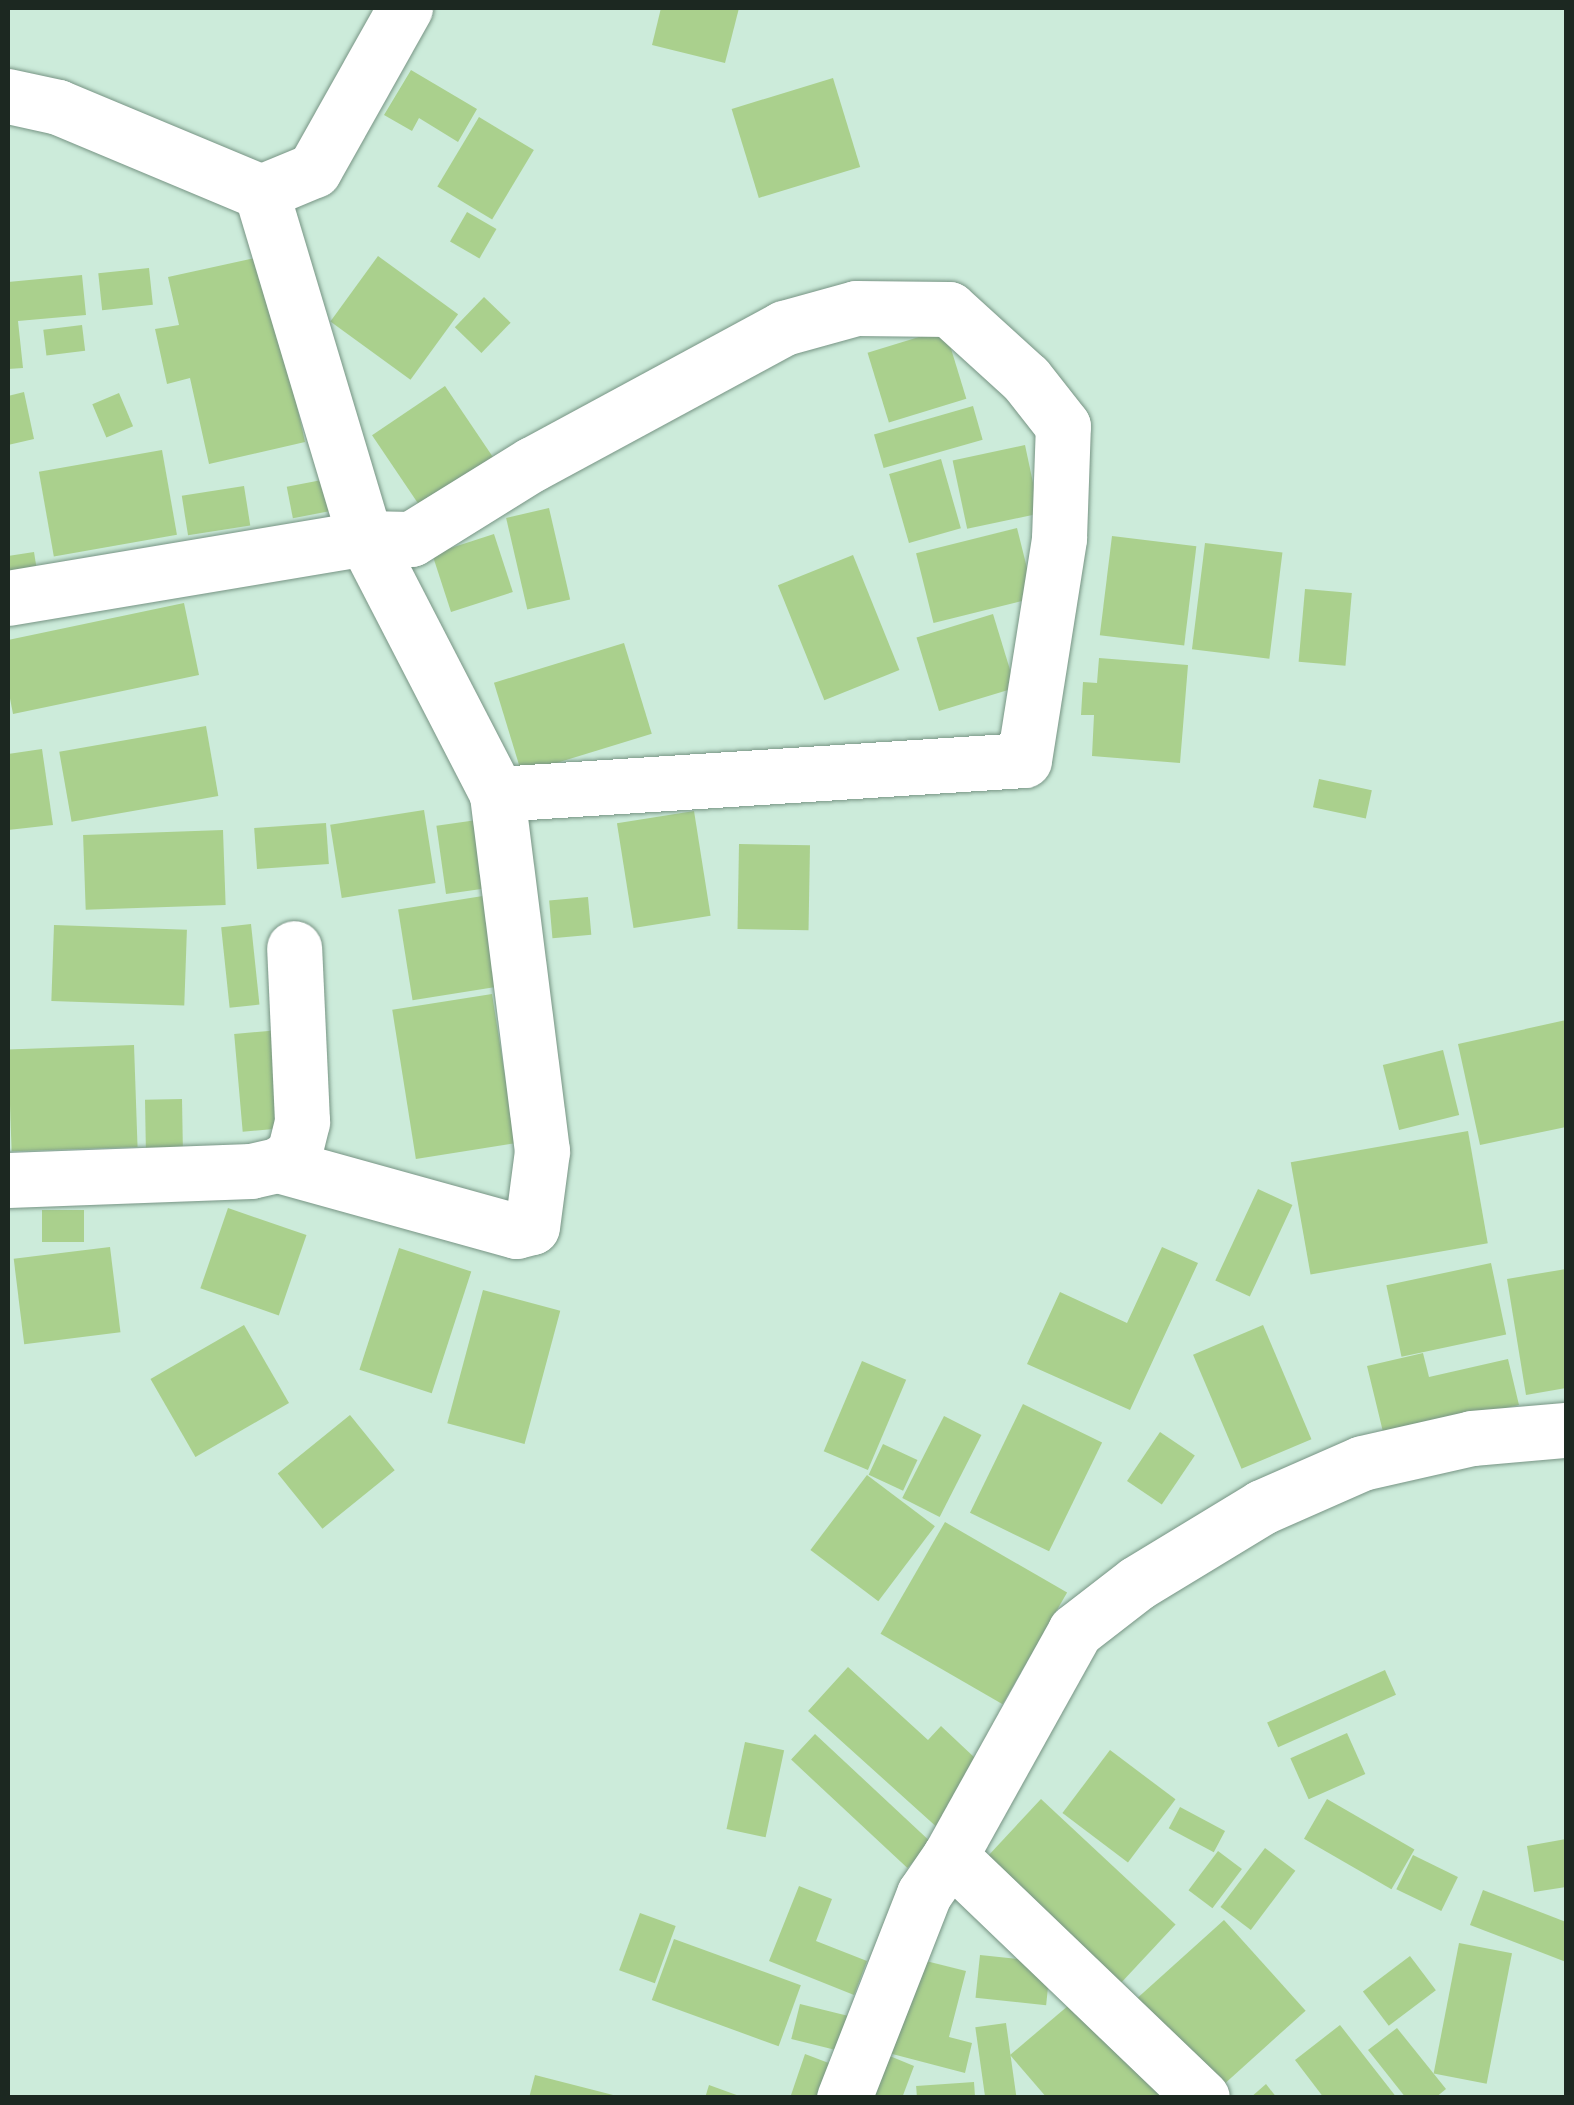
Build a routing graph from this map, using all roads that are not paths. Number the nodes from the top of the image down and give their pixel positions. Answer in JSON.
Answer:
{"nodes":[{"id":1,"x":404,"y":8,"type":"edge"},
{"id":2,"x":8,"y":96,"type":"edge"},
{"id":3,"x":260,"y":192,"type":"junction"},
{"id":4,"x":365,"y":538,"type":"junction"},
{"id":5,"x":8,"y":598,"type":"edge"},
{"id":6,"x":497,"y":794,"type":"junction"},
{"id":7,"x":294,"y":948,"type":"dead end"},
{"id":8,"x":278,"y":1165,"type":"junction"},
{"id":9,"x":8,"y":1180,"type":"edge"},
{"id":10,"x":1566,"y":1430,"type":"edge"},
{"id":11,"x":950,"y":1856,"type":"junction"},
{"id":12,"x":844,"y":2098,"type":"edge"},
{"id":13,"x":1202,"y":2098,"type":"edge"}],
"edges":[{"from":1,"to":3,"type":"street"},
{"from":2,"to":3,"type":"street"},
{"from":3,"to":4,"type":"street"},
{"from":4,"to":5,"type":"street"},
{"from":4,"to":6,"type":"street"},
{"from":4,"to":6,"type":"street"},
{"from":6,"to":8,"type":"street"},
{"from":7,"to":8,"type":"street"},
{"from":8,"to":9,"type":"street"},
{"from":10,"to":11,"type":"street"},
{"from":11,"to":12,"type":"street"},
{"from":11,"to":13,"type":"street"}]}
